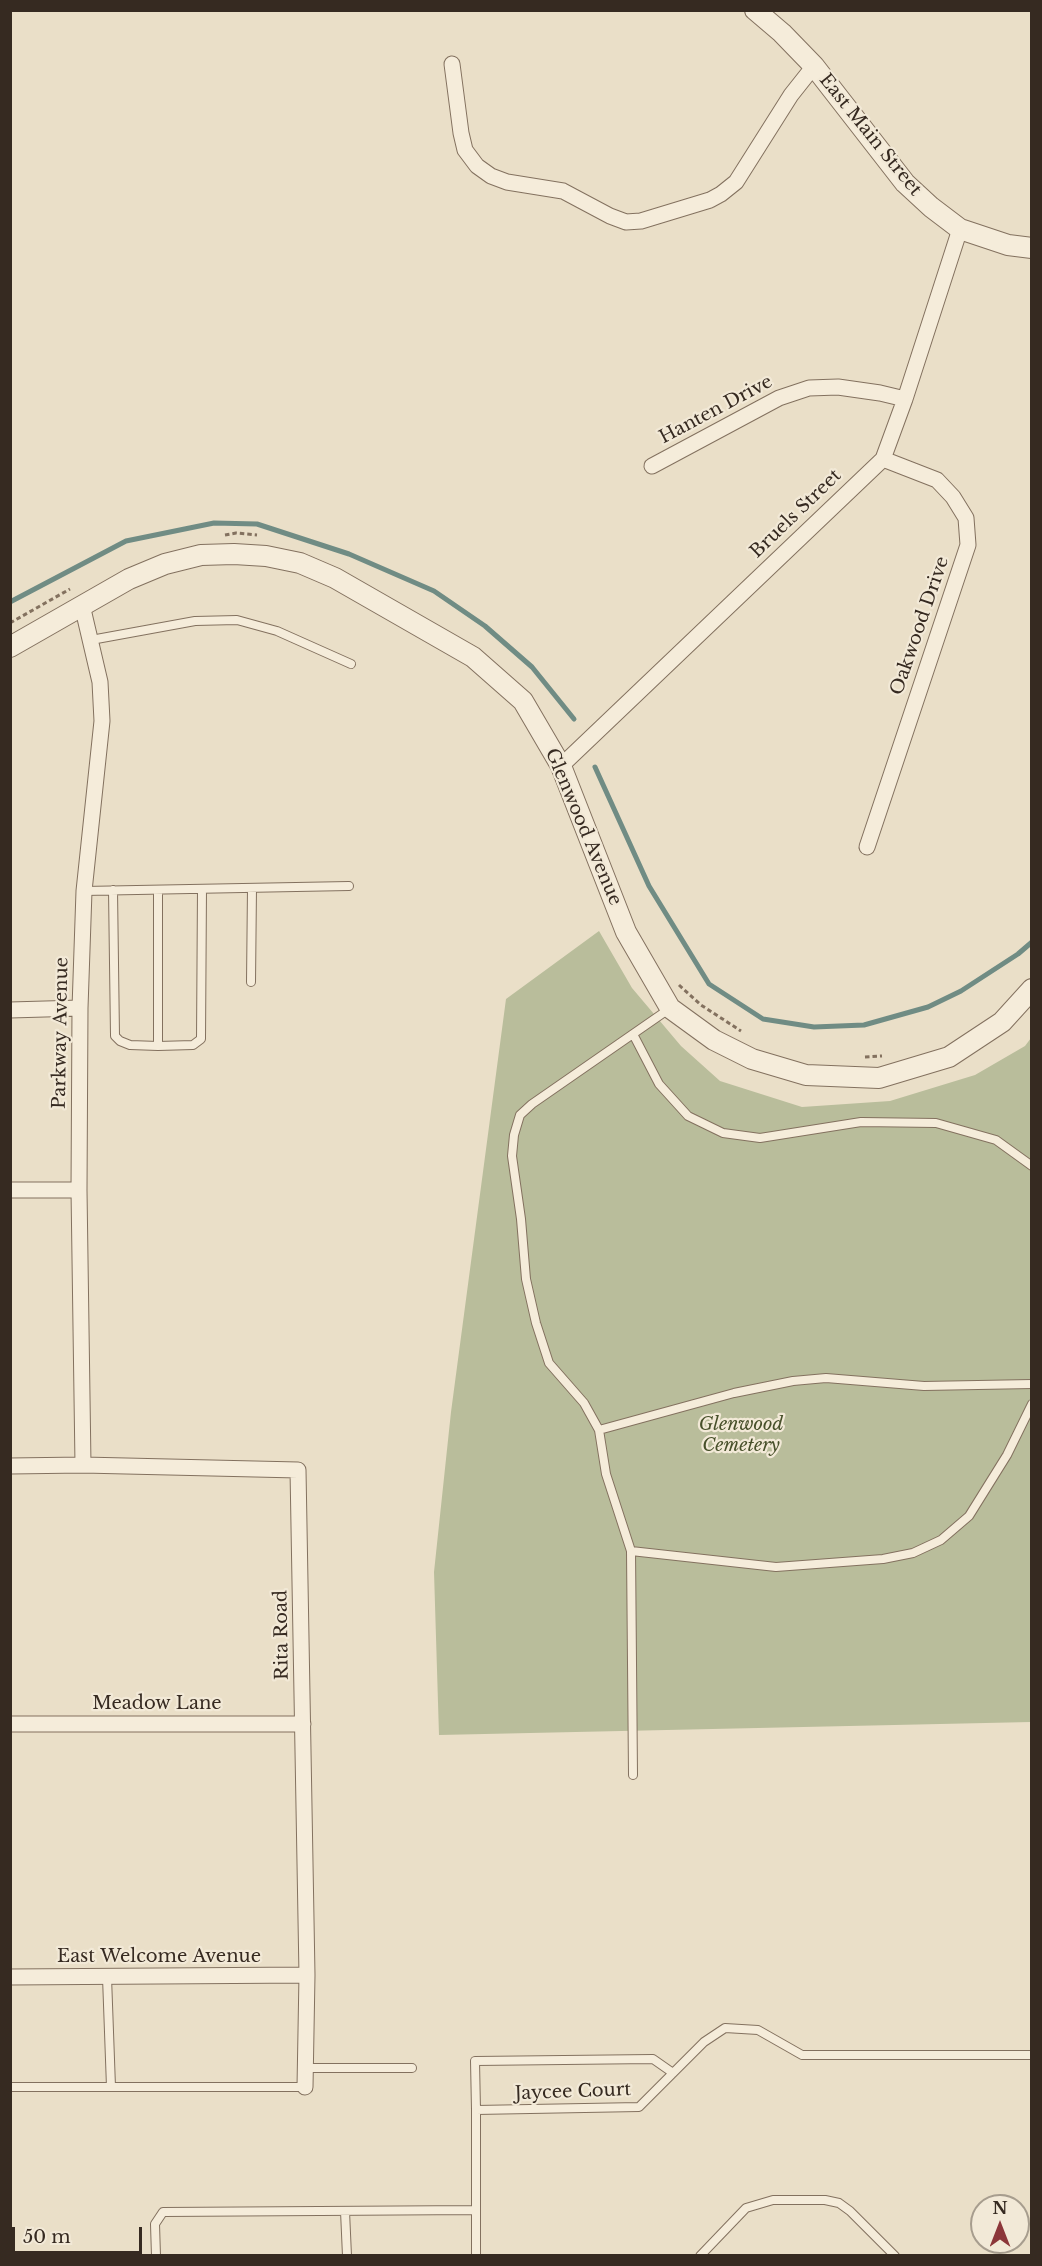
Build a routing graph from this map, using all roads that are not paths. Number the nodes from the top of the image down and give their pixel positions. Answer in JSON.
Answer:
{"nodes":[{"id":1,"x":755,"y":10,"type":"edge"},
{"id":2,"x":452,"y":64,"type":"dead end"},
{"id":3,"x":814,"y":66,"type":"junction"},
{"id":4,"x":960,"y":229,"type":"junction"},
{"id":5,"x":1032,"y":248,"type":"edge"},
{"id":6,"x":905,"y":399,"type":"junction"},
{"id":7,"x":883,"y":459,"type":"junction"},
{"id":8,"x":652,"y":466,"type":"dead end"},
{"id":9,"x":77,"y":597,"type":"junction"},
{"id":10,"x":91,"y":640,"type":"junction"},
{"id":11,"x":10,"y":647,"type":"edge"},
{"id":12,"x":351,"y":664,"type":"dead end"},
{"id":13,"x":561,"y":766,"type":"junction"},
{"id":14,"x":867,"y":847,"type":"dead end"},
{"id":15,"x":349,"y":886,"type":"dead end"},
{"id":16,"x":252,"y":888,"type":"junction"},
{"id":17,"x":202,"y":889,"type":"junction"},
{"id":18,"x":113,"y":890,"type":"junction"},
{"id":19,"x":158,"y":890,"type":"junction"},
{"id":20,"x":84,"y":891,"type":"junction"},
{"id":21,"x":251,"y":982,"type":"dead end"},
{"id":22,"x":1032,"y":989,"type":"edge"},
{"id":23,"x":80,"y":1008,"type":"junction"},
{"id":24,"x":670,"y":1008,"type":"junction"},
{"id":25,"x":10,"y":1010,"type":"edge"},
{"id":26,"x":633,"y":1034,"type":"junction"},
{"id":27,"x":158,"y":1046,"type":"junction"},
{"id":28,"x":1032,"y":1166,"type":"edge"},
{"id":29,"x":10,"y":1190,"type":"edge"},
{"id":30,"x":79,"y":1190,"type":"junction"},
{"id":31,"x":1032,"y":1384,"type":"edge"},
{"id":32,"x":1032,"y":1404,"type":"edge"},
{"id":33,"x":599,"y":1430,"type":"junction"},
{"id":34,"x":82,"y":1465,"type":"junction"},
{"id":35,"x":10,"y":1466,"type":"edge"},
{"id":36,"x":632,"y":1551,"type":"junction"},
{"id":37,"x":10,"y":1724,"type":"edge"},
{"id":38,"x":303,"y":1724,"type":"junction"},
{"id":39,"x":633,"y":1774,"type":"dead end"},
{"id":40,"x":307,"y":1976,"type":"junction"},
{"id":41,"x":10,"y":1977,"type":"edge"},
{"id":42,"x":107,"y":1977,"type":"junction"},
{"id":43,"x":1032,"y":2055,"type":"edge"},
{"id":44,"x":305,"y":2068,"type":"junction"},
{"id":45,"x":412,"y":2068,"type":"dead end"},
{"id":46,"x":673,"y":2073,"type":"junction"},
{"id":47,"x":10,"y":2087,"type":"edge"},
{"id":48,"x":111,"y":2087,"type":"junction"},
{"id":49,"x":305,"y":2087,"type":"joint"},
{"id":50,"x":476,"y":2110,"type":"junction"},
{"id":51,"x":476,"y":2210,"type":"junction"},
{"id":52,"x":345,"y":2211,"type":"junction"},
{"id":53,"x":156,"y":2256,"type":"edge"},
{"id":54,"x":347,"y":2256,"type":"edge"},
{"id":55,"x":476,"y":2256,"type":"edge"},
{"id":56,"x":700,"y":2256,"type":"edge"},
{"id":57,"x":895,"y":2256,"type":"edge"}],
"edges":[{"from":1,"to":3,"type":"street","name":"East Main Street"},
{"from":2,"to":3,"type":"street"},
{"from":3,"to":4,"type":"street","name":"East Main Street"},
{"from":4,"to":5,"type":"street","name":"East Main Street"},
{"from":4,"to":6,"type":"street","name":"Bruels Street"},
{"from":6,"to":7,"type":"street","name":"Bruels Street"},
{"from":6,"to":8,"type":"street","name":"Hanten Drive"},
{"from":7,"to":13,"type":"street","name":"Bruels Street"},
{"from":7,"to":14,"type":"street","name":"Oakwood Drive"},
{"from":9,"to":10,"type":"street","name":"Parkway Avenue"},
{"from":9,"to":11,"type":"street","name":"Glenwood Avenue"},
{"from":9,"to":13,"type":"street","name":"Glenwood Avenue"},
{"from":10,"to":12,"type":"lane"},
{"from":10,"to":20,"type":"street","name":"Parkway Avenue"},
{"from":13,"to":24,"type":"street","name":"Glenwood Avenue"},
{"from":15,"to":16,"type":"lane"},
{"from":16,"to":17,"type":"lane"},
{"from":16,"to":21,"type":"lane"},
{"from":17,"to":19,"type":"lane"},
{"from":17,"to":27,"type":"lane"},
{"from":18,"to":19,"type":"lane"},
{"from":18,"to":20,"type":"lane"},
{"from":18,"to":27,"type":"lane"},
{"from":19,"to":27,"type":"lane"},
{"from":20,"to":23,"type":"street","name":"Parkway Avenue"},
{"from":22,"to":24,"type":"street","name":"Glenwood Avenue"},
{"from":23,"to":25,"type":"street"},
{"from":23,"to":30,"type":"street","name":"Parkway Avenue"},
{"from":24,"to":26,"type":"lane"},
{"from":26,"to":28,"type":"lane"},
{"from":26,"to":33,"type":"lane"},
{"from":29,"to":30,"type":"street"},
{"from":30,"to":34,"type":"street","name":"Parkway Avenue"},
{"from":31,"to":33,"type":"lane"},
{"from":32,"to":36,"type":"lane"},
{"from":33,"to":36,"type":"lane"},
{"from":34,"to":35,"type":"street","name":"Rita Road"},
{"from":34,"to":38,"type":"street","name":"Rita Road"},
{"from":36,"to":39,"type":"lane"},
{"from":37,"to":38,"type":"street","name":"Meadow Lane"},
{"from":38,"to":40,"type":"street","name":"Rita Road"},
{"from":40,"to":42,"type":"street","name":"East Welcome Avenue"},
{"from":40,"to":44,"type":"street","name":"Rita Road"},
{"from":41,"to":42,"type":"street","name":"East Welcome Avenue"},
{"from":42,"to":48,"type":"lane"},
{"from":43,"to":46,"type":"lane","name":"Jaycee Court"},
{"from":44,"to":45,"type":"lane"},
{"from":44,"to":49,"type":"street","name":"Rita Road"},
{"from":46,"to":50,"type":"lane","name":"Jaycee Court"},
{"from":46,"to":50,"type":"lane"},
{"from":47,"to":48,"type":"lane"},
{"from":48,"to":49,"type":"lane"},
{"from":50,"to":51,"type":"lane"},
{"from":51,"to":52,"type":"lane"},
{"from":51,"to":55,"type":"lane"},
{"from":52,"to":53,"type":"lane"},
{"from":52,"to":54,"type":"lane"},
{"from":56,"to":57,"type":"lane"}]}
